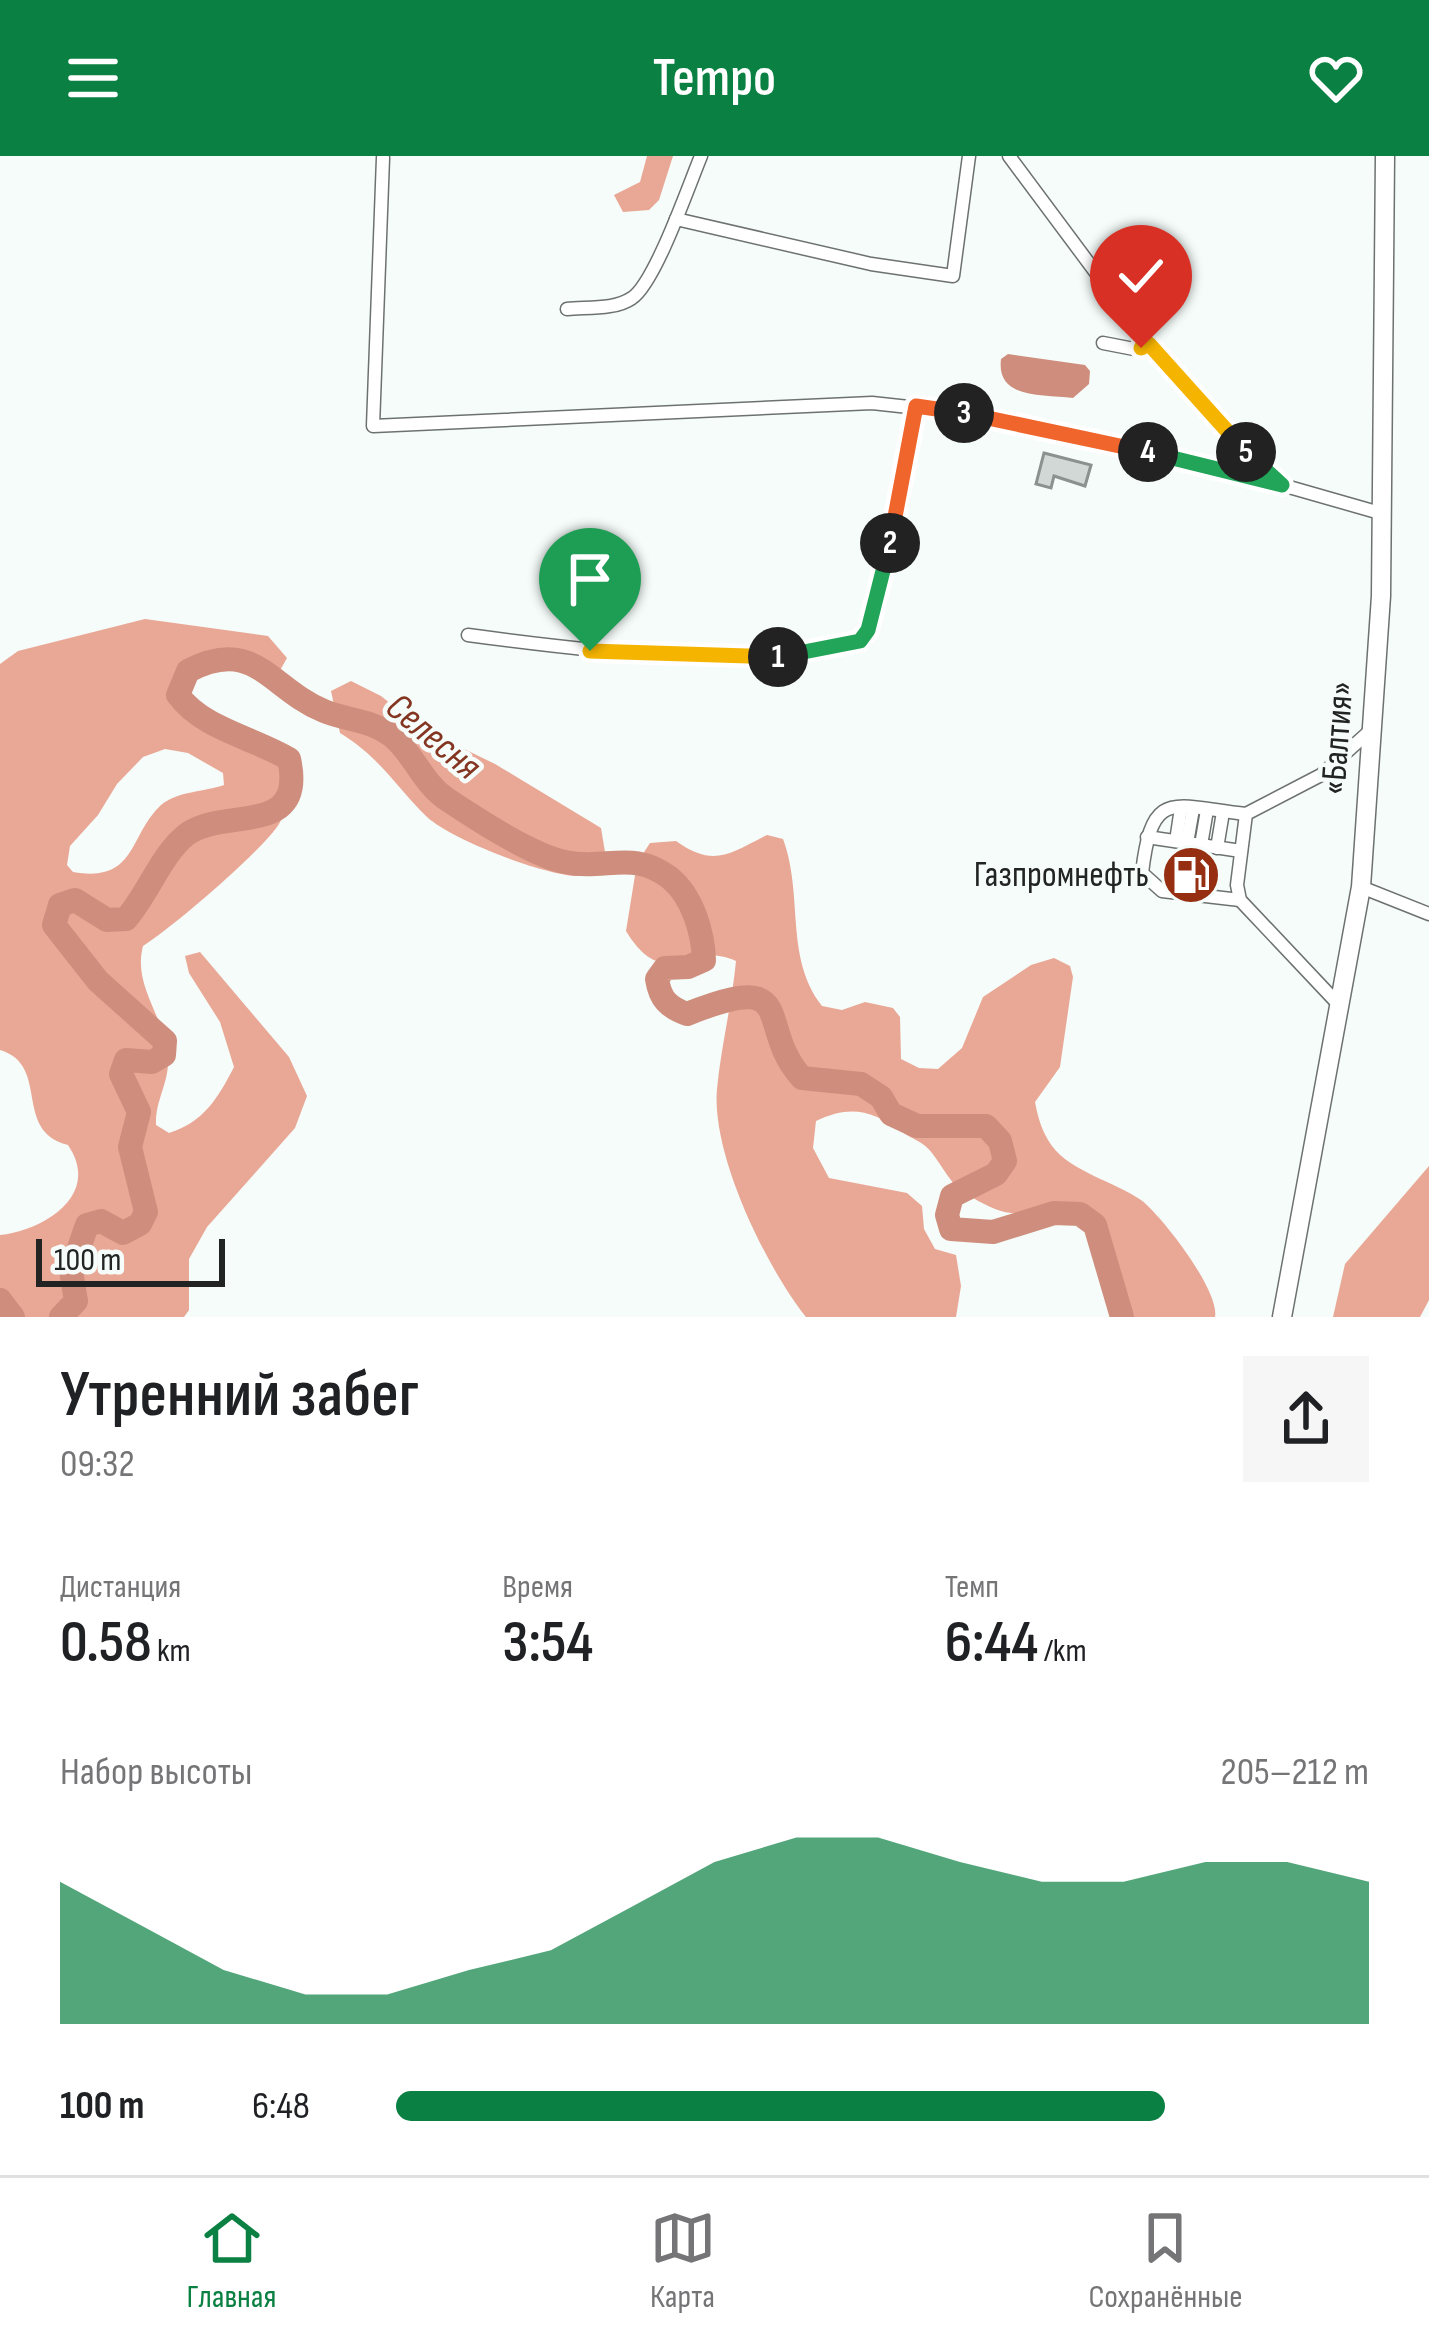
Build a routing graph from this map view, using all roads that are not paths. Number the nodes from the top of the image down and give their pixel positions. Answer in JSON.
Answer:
{"nodes":[{"id":1,"x":701,"y":156,"type":"edge"},
{"id":2,"x":969,"y":156,"type":"edge"},
{"id":3,"x":1009,"y":156,"type":"edge"},
{"id":4,"x":1384,"y":156,"type":"edge"},
{"id":5,"x":383,"y":158,"type":"edge"},
{"id":6,"x":676,"y":219,"type":"junction"},
{"id":7,"x":568,"y":309,"type":"dead end"},
{"id":8,"x":1102,"y":344,"type":"dead end"},
{"id":9,"x":1149,"y":344,"type":"junction"},
{"id":10,"x":916,"y":406,"type":"junction"},
{"id":11,"x":1282,"y":485,"type":"junction"},
{"id":12,"x":1380,"y":513,"type":"junction"},
{"id":13,"x":468,"y":635,"type":"dead end"},
{"id":14,"x":1371,"y":729,"type":"junction"},
{"id":15,"x":1194,"y":809,"type":"junction"},
{"id":16,"x":1223,"y":812,"type":"junction"},
{"id":17,"x":1246,"y":814,"type":"junction"},
{"id":18,"x":1147,"y":836,"type":"junction"},
{"id":19,"x":1188,"y":843,"type":"junction"},
{"id":20,"x":1217,"y":848,"type":"junction"},
{"id":21,"x":1240,"y":851,"type":"junction"},
{"id":22,"x":1361,"y":887,"type":"junction"},
{"id":23,"x":1240,"y":900,"type":"junction"},
{"id":24,"x":1429,"y":914,"type":"edge"},
{"id":25,"x":1340,"y":1007,"type":"junction"},
{"id":26,"x":1282,"y":1317,"type":"edge"}],
"edges":[{"from":1,"to":6,"type":"street"},
{"from":2,"to":6,"type":"street"},
{"from":3,"to":9,"type":"street"},
{"from":4,"to":12,"type":"highway","name":"«Балтия»"},
{"from":5,"to":10,"type":"street"},
{"from":6,"to":7,"type":"street"},
{"from":8,"to":9,"type":"street"},
{"from":9,"to":11,"type":"street"},
{"from":10,"to":11,"type":"street"},
{"from":10,"to":13,"type":"street"},
{"from":11,"to":12,"type":"street"},
{"from":12,"to":14,"type":"highway","name":"«Балтия»"},
{"from":14,"to":17,"type":"street"},
{"from":14,"to":22,"type":"highway","name":"«Балтия»"},
{"from":15,"to":16,"type":"street"},
{"from":15,"to":18,"type":"street"},
{"from":15,"to":19,"type":"street"},
{"from":15,"to":19,"type":"street"},
{"from":16,"to":17,"type":"street"},
{"from":16,"to":20,"type":"street"},
{"from":17,"to":21,"type":"street"},
{"from":18,"to":19,"type":"street"},
{"from":18,"to":23,"type":"street"},
{"from":19,"to":20,"type":"street"},
{"from":20,"to":21,"type":"street"},
{"from":21,"to":23,"type":"street"},
{"from":22,"to":24,"type":"street"},
{"from":22,"to":25,"type":"highway","name":"«Балтия»"},
{"from":23,"to":25,"type":"street"},
{"from":25,"to":26,"type":"highway","name":"«Балтия»"}]}
